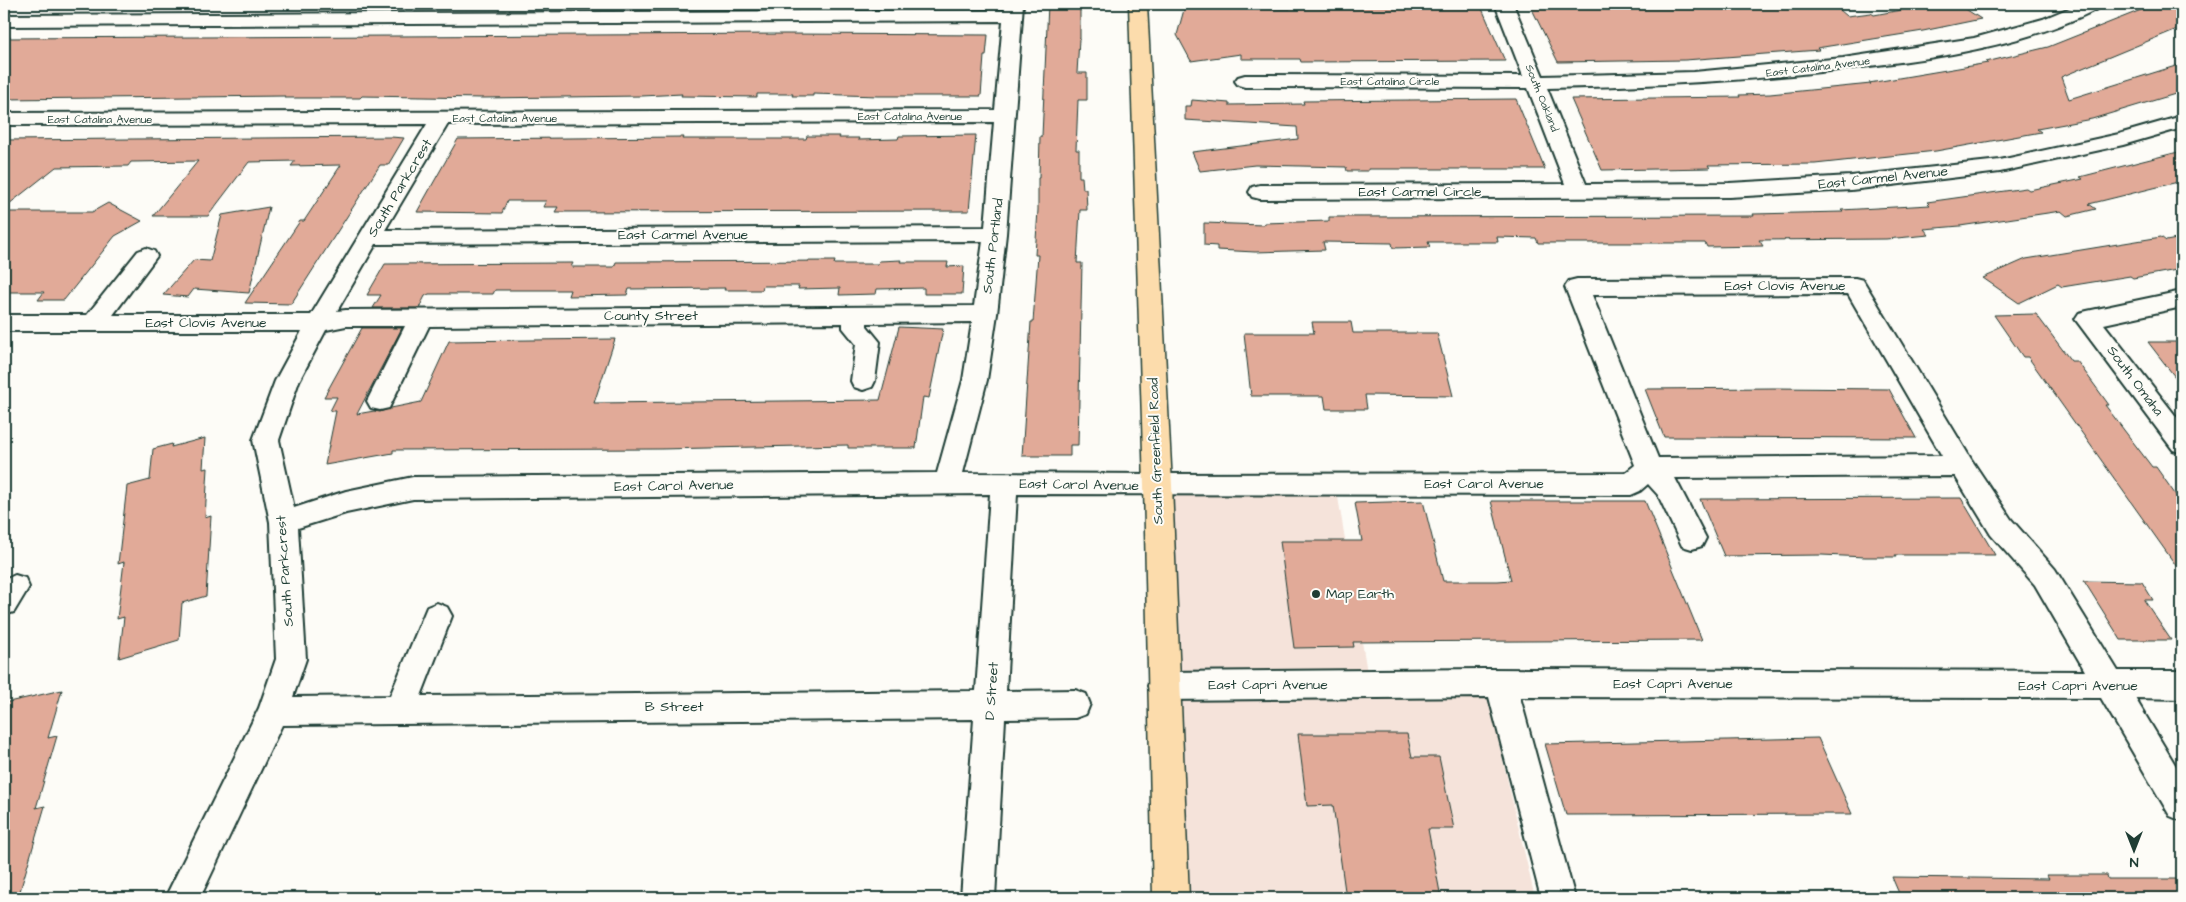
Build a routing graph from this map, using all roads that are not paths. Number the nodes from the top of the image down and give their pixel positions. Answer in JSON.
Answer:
{"nodes":[{"id":1,"x":1138,"y":4,"type":"edge"},
{"id":2,"x":1504,"y":4,"type":"edge"},
{"id":3,"x":2093,"y":4,"type":"edge"},
{"id":4,"x":485,"y":10,"type":"edge"},
{"id":5,"x":1013,"y":10,"type":"edge"},
{"id":6,"x":4,"y":20,"type":"edge"},
{"id":7,"x":1245,"y":81,"type":"dead end"},
{"id":8,"x":1536,"y":82,"type":"junction"},
{"id":9,"x":1006,"y":116,"type":"junction"},
{"id":10,"x":441,"y":118,"type":"junction"},
{"id":11,"x":4,"y":120,"type":"edge"},
{"id":12,"x":2182,"y":122,"type":"edge"},
{"id":13,"x":1260,"y":192,"type":"dead end"},
{"id":14,"x":1579,"y":192,"type":"junction"},
{"id":15,"x":995,"y":234,"type":"junction"},
{"id":16,"x":370,"y":237,"type":"junction"},
{"id":17,"x":146,"y":256,"type":"dead end"},
{"id":18,"x":2182,"y":299,"type":"edge"},
{"id":19,"x":985,"y":314,"type":"junction"},
{"id":20,"x":856,"y":315,"type":"junction"},
{"id":21,"x":421,"y":318,"type":"junction"},
{"id":22,"x":4,"y":323,"type":"edge"},
{"id":23,"x":94,"y":323,"type":"junction"},
{"id":24,"x":318,"y":323,"type":"junction"},
{"id":25,"x":863,"y":381,"type":"dead end"},
{"id":26,"x":380,"y":401,"type":"dead end"},
{"id":27,"x":2182,"y":443,"type":"edge"},
{"id":28,"x":1962,"y":466,"type":"junction"},
{"id":29,"x":1649,"y":468,"type":"junction"},
{"id":30,"x":946,"y":483,"type":"junction"},
{"id":31,"x":1004,"y":484,"type":"junction"},
{"id":32,"x":1158,"y":486,"type":"junction"},
{"id":33,"x":284,"y":522,"type":"junction"},
{"id":34,"x":1692,"y":538,"type":"dead end"},
{"id":35,"x":4,"y":587,"type":"edge"},
{"id":36,"x":4,"y":603,"type":"edge"},
{"id":37,"x":437,"y":616,"type":"dead end"},
{"id":38,"x":1501,"y":683,"type":"junction"},
{"id":39,"x":1163,"y":686,"type":"junction"},
{"id":40,"x":2111,"y":686,"type":"junction"},
{"id":41,"x":2182,"y":686,"type":"edge"},
{"id":42,"x":991,"y":704,"type":"junction"},
{"id":43,"x":1075,"y":704,"type":"dead end"},
{"id":44,"x":400,"y":709,"type":"junction"},
{"id":45,"x":273,"y":711,"type":"junction"},
{"id":46,"x":2182,"y":805,"type":"edge"},
{"id":47,"x":182,"y":898,"type":"edge"},
{"id":48,"x":978,"y":898,"type":"edge"},
{"id":49,"x":1171,"y":898,"type":"edge"},
{"id":50,"x":1558,"y":898,"type":"edge"}],
"edges":[{"from":1,"to":32,"type":"main road","name":"South Greenfield Road"},
{"from":2,"to":8,"type":"street","name":"South Oakland"},
{"from":3,"to":8,"type":"street","name":"East Catalina Avenue"},
{"from":4,"to":5,"type":"street"},
{"from":4,"to":6,"type":"street"},
{"from":5,"to":9,"type":"street","name":"South Portland"},
{"from":7,"to":8,"type":"street","name":"East Catalina Circle"},
{"from":8,"to":14,"type":"street","name":"South Oakland"},
{"from":9,"to":10,"type":"street","name":"East Catalina Avenue"},
{"from":9,"to":15,"type":"street","name":"South Portland"},
{"from":10,"to":11,"type":"street","name":"East Catalina Avenue"},
{"from":10,"to":16,"type":"street","name":"South Parkcrest"},
{"from":12,"to":14,"type":"street","name":"East Carmel Avenue"},
{"from":13,"to":14,"type":"street","name":"East Carmel Circle"},
{"from":15,"to":16,"type":"street","name":"East Carmel Avenue"},
{"from":15,"to":19,"type":"street","name":"South Portland"},
{"from":16,"to":24,"type":"street","name":"South Parkcrest"},
{"from":17,"to":23,"type":"street"},
{"from":18,"to":27,"type":"street","name":"South Omaha"},
{"from":19,"to":20,"type":"street","name":"County Street"},
{"from":19,"to":30,"type":"street","name":"South Portland"},
{"from":20,"to":21,"type":"street","name":"County Street"},
{"from":20,"to":25,"type":"lane"},
{"from":21,"to":24,"type":"street","name":"County Street"},
{"from":21,"to":26,"type":"street"},
{"from":22,"to":23,"type":"street","name":"East Clovis Avenue"},
{"from":23,"to":24,"type":"street","name":"East Clovis Avenue"},
{"from":24,"to":33,"type":"street","name":"South Parkcrest"},
{"from":28,"to":29,"type":"street"},
{"from":28,"to":29,"type":"street","name":"East Clovis Avenue"},
{"from":28,"to":40,"type":"street","name":"East Clovis Avenue"},
{"from":29,"to":32,"type":"street","name":"East Carol Avenue"},
{"from":29,"to":34,"type":"street","name":"East Clovis Avenue"},
{"from":30,"to":31,"type":"street","name":"East Carol Avenue"},
{"from":30,"to":33,"type":"street","name":"East Carol Avenue"},
{"from":31,"to":32,"type":"street","name":"East Carol Avenue"},
{"from":31,"to":42,"type":"street","name":"D Street"},
{"from":32,"to":39,"type":"main road","name":"South Greenfield Road"},
{"from":33,"to":45,"type":"street","name":"South Parkcrest"},
{"from":35,"to":36,"type":"street"},
{"from":37,"to":44,"type":"street"},
{"from":38,"to":39,"type":"street","name":"East Capri Avenue"},
{"from":38,"to":40,"type":"street","name":"East Capri Avenue"},
{"from":38,"to":50,"type":"street"},
{"from":39,"to":49,"type":"main road","name":"South Greenfield Road"},
{"from":40,"to":41,"type":"street","name":"East Capri Avenue"},
{"from":40,"to":46,"type":"street","name":"East Clovis Avenue"},
{"from":42,"to":43,"type":"street","name":"B Street"},
{"from":42,"to":44,"type":"street","name":"B Street"},
{"from":42,"to":48,"type":"street","name":"D Street"},
{"from":44,"to":45,"type":"street","name":"B Street"},
{"from":45,"to":47,"type":"street","name":"South Parkcrest"}]}
